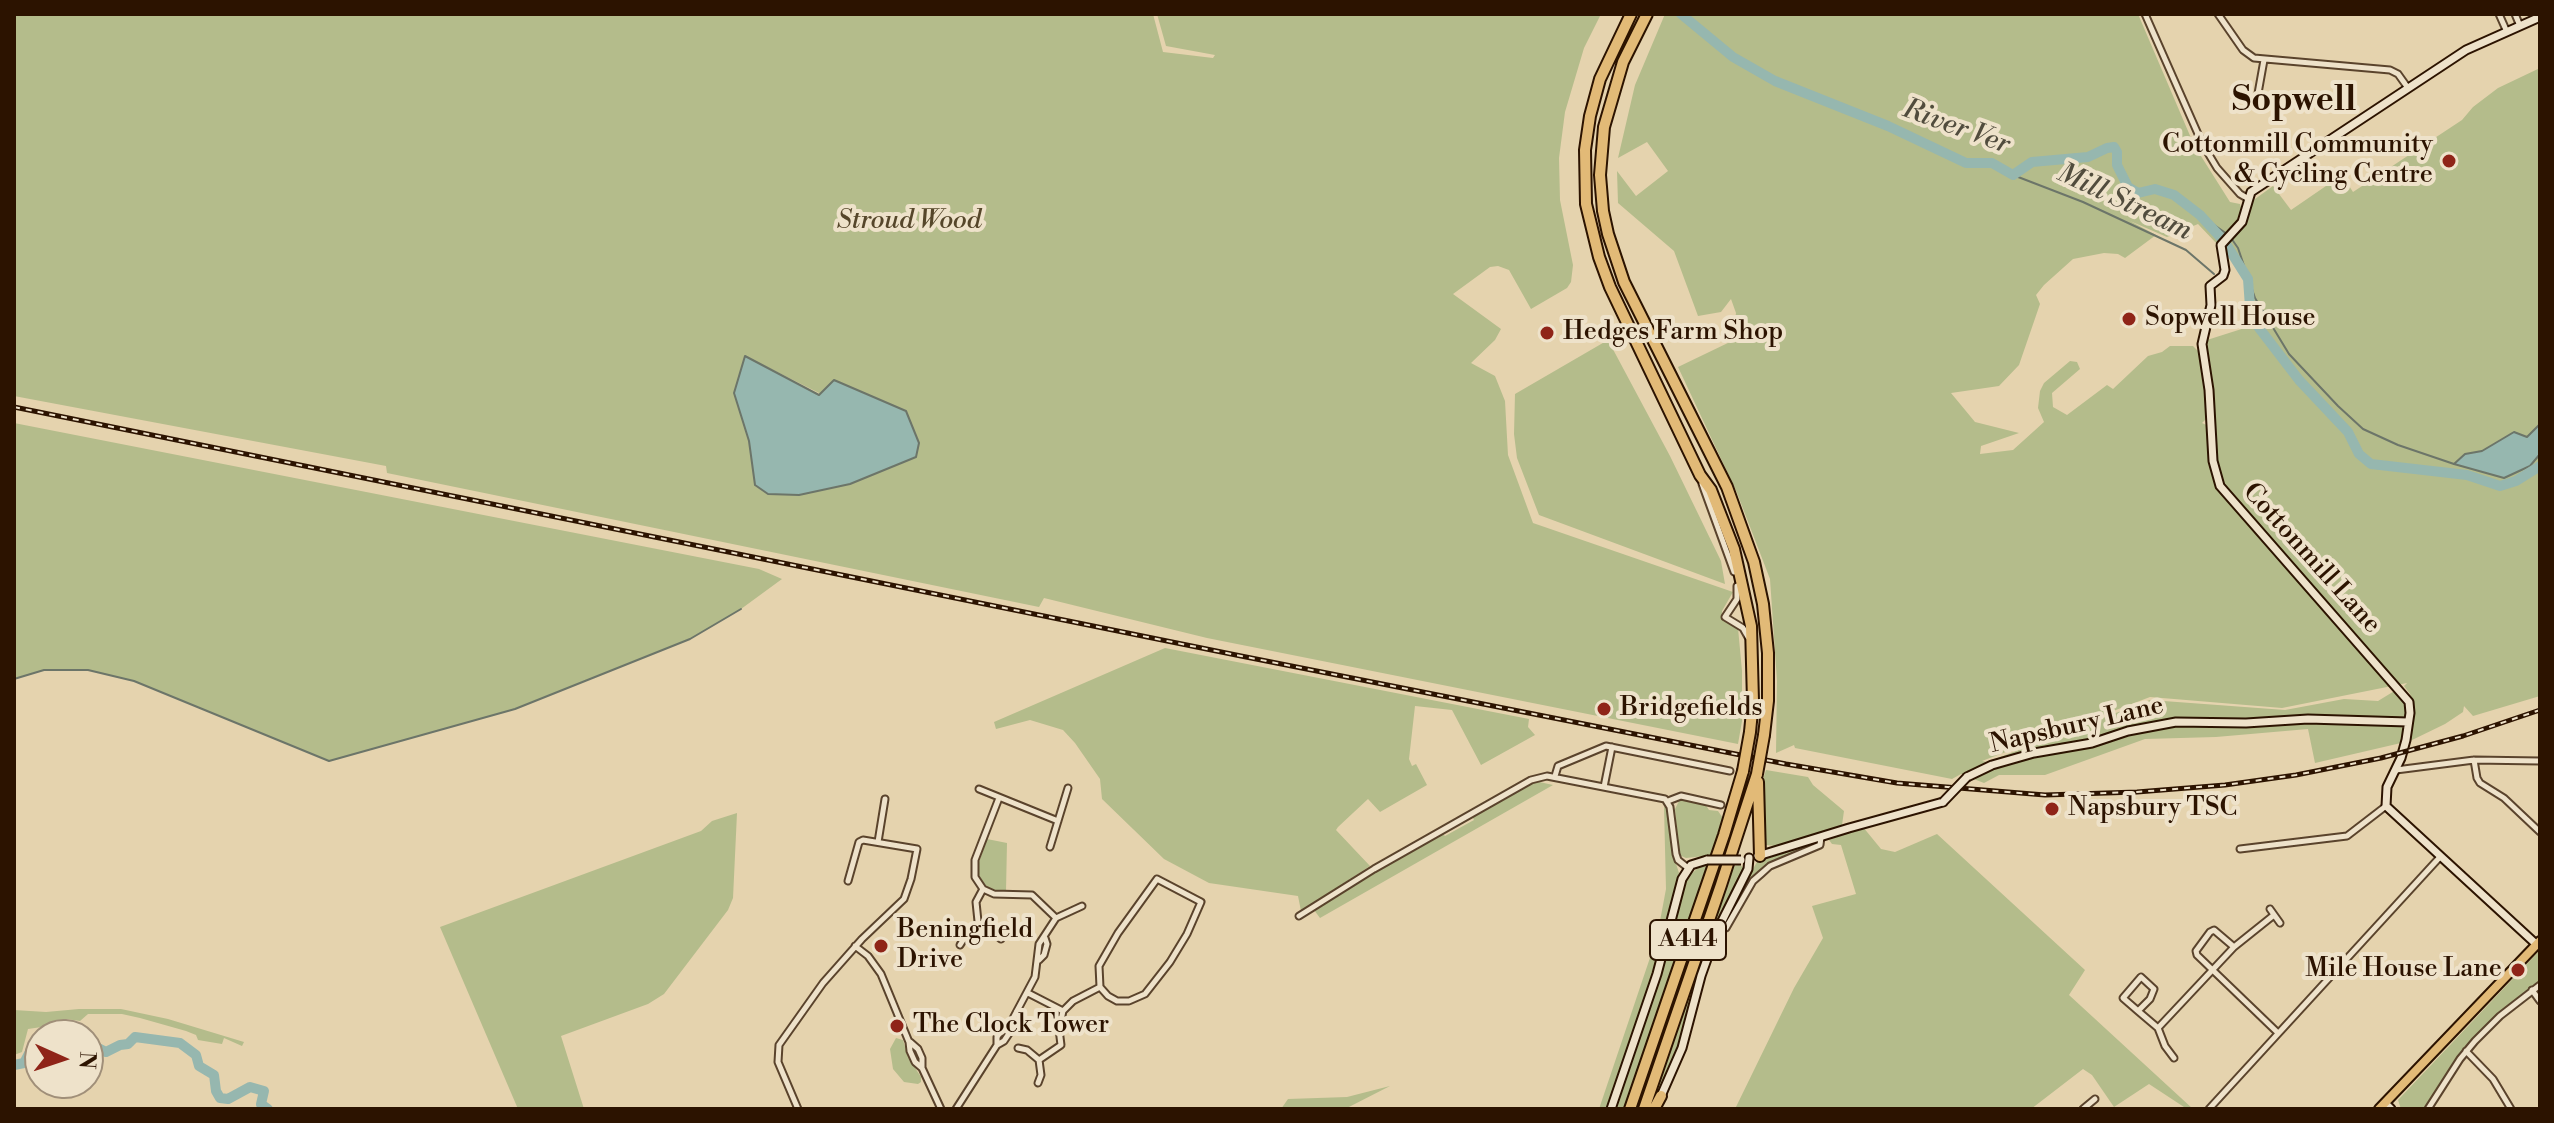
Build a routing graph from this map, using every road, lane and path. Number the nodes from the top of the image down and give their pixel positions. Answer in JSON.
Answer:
{"nodes":[{"id":1,"x":1631,"y":14,"type":"edge"},
{"id":2,"x":1647,"y":14,"type":"edge"},
{"id":3,"x":2145,"y":14,"type":"edge"},
{"id":4,"x":2218,"y":14,"type":"edge"},
{"id":5,"x":2499,"y":14,"type":"edge"},
{"id":6,"x":2515,"y":14,"type":"edge"},
{"id":7,"x":2540,"y":17,"type":"edge"},
{"id":8,"x":2520,"y":26,"type":"junction"},
{"id":9,"x":2507,"y":32,"type":"junction"},
{"id":10,"x":2264,"y":60,"type":"junction"},
{"id":11,"x":2408,"y":88,"type":"junction"},
{"id":12,"x":2257,"y":99,"type":"dead end"},
{"id":13,"x":2247,"y":198,"type":"junction"},
{"id":14,"x":1700,"y":475,"type":"junction"},
{"id":15,"x":1751,"y":643,"type":"junction"},
{"id":16,"x":2408,"y":722,"type":"junction"},
{"id":17,"x":1612,"y":747,"type":"junction"},
{"id":18,"x":2474,"y":760,"type":"junction"},
{"id":19,"x":2540,"y":761,"type":"edge"},
{"id":20,"x":2396,"y":770,"type":"junction"},
{"id":21,"x":1730,"y":771,"type":"dead end"},
{"id":22,"x":1757,"y":774,"type":"junction"},
{"id":23,"x":1555,"y":776,"type":"junction"},
{"id":24,"x":1604,"y":787,"type":"junction"},
{"id":25,"x":1068,"y":788,"type":"dead end"},
{"id":26,"x":979,"y":789,"type":"dead end"},
{"id":27,"x":999,"y":798,"type":"junction"},
{"id":28,"x":885,"y":799,"type":"dead end"},
{"id":29,"x":1668,"y":801,"type":"junction"},
{"id":30,"x":1721,"y":805,"type":"dead end"},
{"id":31,"x":2386,"y":806,"type":"junction"},
{"id":32,"x":1058,"y":821,"type":"junction"},
{"id":33,"x":2540,"y":832,"type":"edge"},
{"id":34,"x":1821,"y":837,"type":"junction"},
{"id":35,"x":878,"y":842,"type":"junction"},
{"id":36,"x":1050,"y":847,"type":"dead end"},
{"id":37,"x":2240,"y":849,"type":"dead end"},
{"id":38,"x":2440,"y":857,"type":"junction"},
{"id":39,"x":1750,"y":858,"type":"junction"},
{"id":40,"x":1688,"y":868,"type":"junction"},
{"id":41,"x":848,"y":881,"type":"dead end"},
{"id":42,"x":983,"y":889,"type":"junction"},
{"id":43,"x":1082,"y":906,"type":"dead end"},
{"id":44,"x":1299,"y":916,"type":"dead end"},
{"id":45,"x":1056,"y":918,"type":"junction"},
{"id":46,"x":2280,"y":923,"type":"dead end"},
{"id":47,"x":979,"y":931,"type":"junction"},
{"id":48,"x":1717,"y":931,"type":"junction"},
{"id":49,"x":2540,"y":934,"type":"edge"},
{"id":50,"x":1001,"y":939,"type":"dead end"},
{"id":51,"x":2539,"y":943,"type":"edge"},
{"id":52,"x":960,"y":945,"type":"dead end"},
{"id":53,"x":855,"y":946,"type":"junction"},
{"id":54,"x":2234,"y":947,"type":"junction"},
{"id":55,"x":2213,"y":970,"type":"junction"},
{"id":56,"x":2540,"y":985,"type":"edge"},
{"id":57,"x":1100,"y":987,"type":"junction"},
{"id":58,"x":2532,"y":990,"type":"junction"},
{"id":59,"x":1028,"y":993,"type":"junction"},
{"id":60,"x":2540,"y":1001,"type":"edge"},
{"id":61,"x":1063,"y":1011,"type":"junction"},
{"id":62,"x":2138,"y":1011,"type":"junction"},
{"id":63,"x":2158,"y":1028,"type":"junction"},
{"id":64,"x":2277,"y":1032,"type":"junction"},
{"id":65,"x":1018,"y":1048,"type":"dead end"},
{"id":66,"x":2466,"y":1051,"type":"junction"},
{"id":67,"x":2174,"y":1058,"type":"dead end"},
{"id":68,"x":1039,"y":1060,"type":"junction"},
{"id":69,"x":1038,"y":1083,"type":"dead end"},
{"id":70,"x":1661,"y":1096,"type":"joint"},
{"id":71,"x":2095,"y":1099,"type":"dead end"},
{"id":72,"x":2385,"y":1107,"type":"edge"},
{"id":73,"x":798,"y":1109,"type":"edge"},
{"id":74,"x":941,"y":1109,"type":"edge"},
{"id":75,"x":956,"y":1109,"type":"edge"},
{"id":76,"x":1611,"y":1109,"type":"edge"},
{"id":77,"x":1630,"y":1109,"type":"edge"},
{"id":78,"x":1644,"y":1109,"type":"edge"},
{"id":79,"x":1654,"y":1109,"type":"edge"},
{"id":80,"x":2083,"y":1109,"type":"edge"},
{"id":81,"x":2209,"y":1109,"type":"edge"},
{"id":82,"x":2428,"y":1109,"type":"edge"},
{"id":83,"x":2511,"y":1109,"type":"edge"}],
"edges":[{"from":1,"to":14,"type":"highway","number":"A414"},
{"from":2,"to":22,"type":"highway","number":"A414","bridge":true},
{"from":3,"to":13,"type":"street"},
{"from":4,"to":10,"type":"street"},
{"from":5,"to":9,"type":"street"},
{"from":6,"to":8,"type":"street"},
{"from":7,"to":8,"type":"street","name":"Cottonmill Lane"},
{"from":8,"to":9,"type":"street","name":"Cottonmill Lane"},
{"from":9,"to":11,"type":"street","name":"Cottonmill Lane"},
{"from":10,"to":11,"type":"street"},
{"from":10,"to":12,"type":"street"},
{"from":11,"to":13,"type":"street","name":"Cottonmill Lane"},
{"from":13,"to":16,"type":"street","name":"Cottonmill Lane"},
{"from":14,"to":15,"type":"highway","number":"A414"},
{"from":14,"to":15,"type":"street"},
{"from":15,"to":77,"type":"highway","number":"A414","bridge":true},
{"from":16,"to":20,"type":"street"},
{"from":16,"to":34,"type":"street","name":"Napsbury Lane","bridge":true},
{"from":17,"to":21,"type":"street"},
{"from":17,"to":23,"type":"street"},
{"from":17,"to":24,"type":"street"},
{"from":18,"to":19,"type":"street"},
{"from":18,"to":20,"type":"street"},
{"from":18,"to":33,"type":"street"},
{"from":20,"to":31,"type":"street"},
{"from":22,"to":39,"type":"highway"},
{"from":22,"to":78,"type":"highway","number":"A414"},
{"from":23,"to":24,"type":"street"},
{"from":23,"to":44,"type":"street"},
{"from":24,"to":29,"type":"street"},
{"from":25,"to":32,"type":"street"},
{"from":26,"to":27,"type":"street"},
{"from":27,"to":32,"type":"street"},
{"from":27,"to":42,"type":"street"},
{"from":28,"to":35,"type":"street"},
{"from":29,"to":30,"type":"street"},
{"from":29,"to":40,"type":"street"},
{"from":31,"to":37,"type":"street"},
{"from":31,"to":38,"type":"street"},
{"from":32,"to":36,"type":"street"},
{"from":34,"to":39,"type":"street","name":"Napsbury Lane"},
{"from":34,"to":48,"type":"street","name":"Napsbury Lane"},
{"from":35,"to":41,"type":"street"},
{"from":35,"to":53,"type":"street"},
{"from":38,"to":51,"type":"street"},
{"from":38,"to":64,"type":"street"},
{"from":39,"to":40,"type":"street","bridge":true},
{"from":39,"to":48,"type":"street","name":"Napsbury Lane"},
{"from":40,"to":76,"type":"street"},
{"from":42,"to":45,"type":"street"},
{"from":42,"to":47,"type":"street"},
{"from":43,"to":45,"type":"street"},
{"from":45,"to":59,"type":"street"},
{"from":46,"to":54,"type":"street"},
{"from":47,"to":50,"type":"street"},
{"from":47,"to":52,"type":"street"},
{"from":48,"to":70,"type":"street","name":"Napsbury Lane"},
{"from":49,"to":51,"type":"main road"},
{"from":51,"to":72,"type":"main road"},
{"from":53,"to":73,"type":"street"},
{"from":53,"to":74,"type":"street"},
{"from":54,"to":55,"type":"street"},
{"from":54,"to":55,"type":"street"},
{"from":55,"to":63,"type":"street"},
{"from":55,"to":64,"type":"street"},
{"from":56,"to":58,"type":"street"},
{"from":57,"to":57,"type":"street"},
{"from":57,"to":61,"type":"street"},
{"from":58,"to":60,"type":"street"},
{"from":58,"to":66,"type":"street"},
{"from":59,"to":61,"type":"street"},
{"from":59,"to":75,"type":"street"},
{"from":61,"to":68,"type":"street"},
{"from":62,"to":62,"type":"street"},
{"from":62,"to":63,"type":"street"},
{"from":63,"to":67,"type":"street"},
{"from":64,"to":81,"type":"street"},
{"from":65,"to":68,"type":"street"},
{"from":66,"to":82,"type":"street"},
{"from":66,"to":83,"type":"street"},
{"from":68,"to":69,"type":"street"},
{"from":70,"to":79,"type":"highway"},
{"from":71,"to":80,"type":"street"}]}
